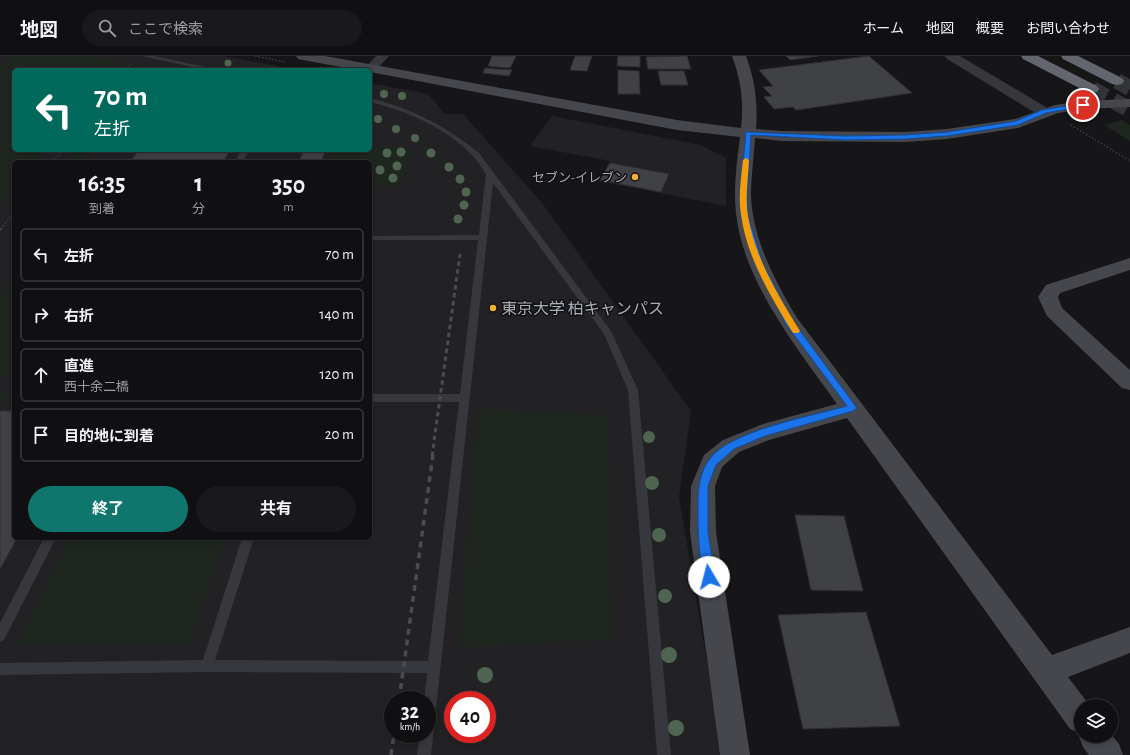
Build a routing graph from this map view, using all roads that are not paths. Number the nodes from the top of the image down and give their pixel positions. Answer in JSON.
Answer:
{"nodes":[{"id":1,"x":145,"y":56,"type":"edge"},
{"id":2,"x":303,"y":56,"type":"edge"},
{"id":3,"x":383,"y":56,"type":"edge"},
{"id":4,"x":739,"y":56,"type":"edge"},
{"id":5,"x":951,"y":56,"type":"edge"},
{"id":6,"x":1028,"y":56,"type":"edge"},
{"id":7,"x":1068,"y":56,"type":"edge"},
{"id":8,"x":206,"y":68,"type":"edge"},
{"id":9,"x":371,"y":68,"type":"joint"},
{"id":10,"x":372,"y":68,"type":"edge"},
{"id":11,"x":1117,"y":81,"type":"tunnel mouth"},
{"id":12,"x":1092,"y":90,"type":"tunnel mouth"},
{"id":13,"x":372,"y":100,"type":"edge"},
{"id":14,"x":1130,"y":103,"type":"edge"},
{"id":15,"x":1044,"y":112,"type":"junction"},
{"id":16,"x":748,"y":133,"type":"junction"},
{"id":17,"x":490,"y":173,"type":"junction"},
{"id":18,"x":483,"y":237,"type":"junction"},
{"id":19,"x":372,"y":238,"type":"edge"},
{"id":20,"x":1130,"y":264,"type":"edge"},
{"id":21,"x":1130,"y":382,"type":"edge"},
{"id":22,"x":372,"y":398,"type":"edge"},
{"id":23,"x":464,"y":398,"type":"junction"},
{"id":24,"x":853,"y":408,"type":"junction"},
{"id":25,"x":49,"y":540,"type":"edge"},
{"id":26,"x":247,"y":540,"type":"edge"},
{"id":27,"x":0,"y":636,"type":"edge"},
{"id":28,"x":1130,"y":640,"type":"edge"},
{"id":29,"x":208,"y":666,"type":"junction"},
{"id":30,"x":434,"y":667,"type":"junction"},
{"id":31,"x":0,"y":669,"type":"edge"},
{"id":32,"x":1046,"y":671,"type":"junction"},
{"id":33,"x":431,"y":691,"type":"edge"},
{"id":34,"x":1074,"y":709,"type":"edge"},
{"id":35,"x":425,"y":743,"type":"edge"},
{"id":36,"x":1099,"y":743,"type":"edge"},
{"id":37,"x":424,"y":755,"type":"edge"},
{"id":38,"x":664,"y":755,"type":"edge"},
{"id":39,"x":735,"y":755,"type":"edge"},
{"id":40,"x":1108,"y":755,"type":"edge"}],
"edges":[{"from":1,"to":8,"type":"lane"},
{"from":2,"to":9,"type":"street"},
{"from":3,"to":9,"type":"street"},
{"from":4,"to":16,"type":"street"},
{"from":5,"to":15,"type":"street"},
{"from":6,"to":12,"type":"highway"},
{"from":7,"to":11,"type":"highway"},
{"from":10,"to":16,"type":"street"},
{"from":13,"to":17,"type":"lane"},
{"from":14,"to":15,"type":"street"},
{"from":15,"to":16,"type":"street"},
{"from":16,"to":24,"type":"street"},
{"from":17,"to":18,"type":"lane"},
{"from":17,"to":38,"type":"lane"},
{"from":18,"to":19,"type":"lane"},
{"from":18,"to":23,"type":"lane"},
{"from":20,"to":21,"type":"street"},
{"from":22,"to":23,"type":"lane"},
{"from":23,"to":30,"type":"lane"},
{"from":24,"to":32,"type":"street"},
{"from":24,"to":39,"type":"street"},
{"from":25,"to":27,"type":"lane"},
{"from":26,"to":29,"type":"lane"},
{"from":28,"to":32,"type":"street"},
{"from":29,"to":30,"type":"lane"},
{"from":29,"to":31,"type":"lane"},
{"from":30,"to":33,"type":"lane"},
{"from":32,"to":34,"type":"street"},
{"from":35,"to":37,"type":"lane"},
{"from":36,"to":40,"type":"street"}]}
